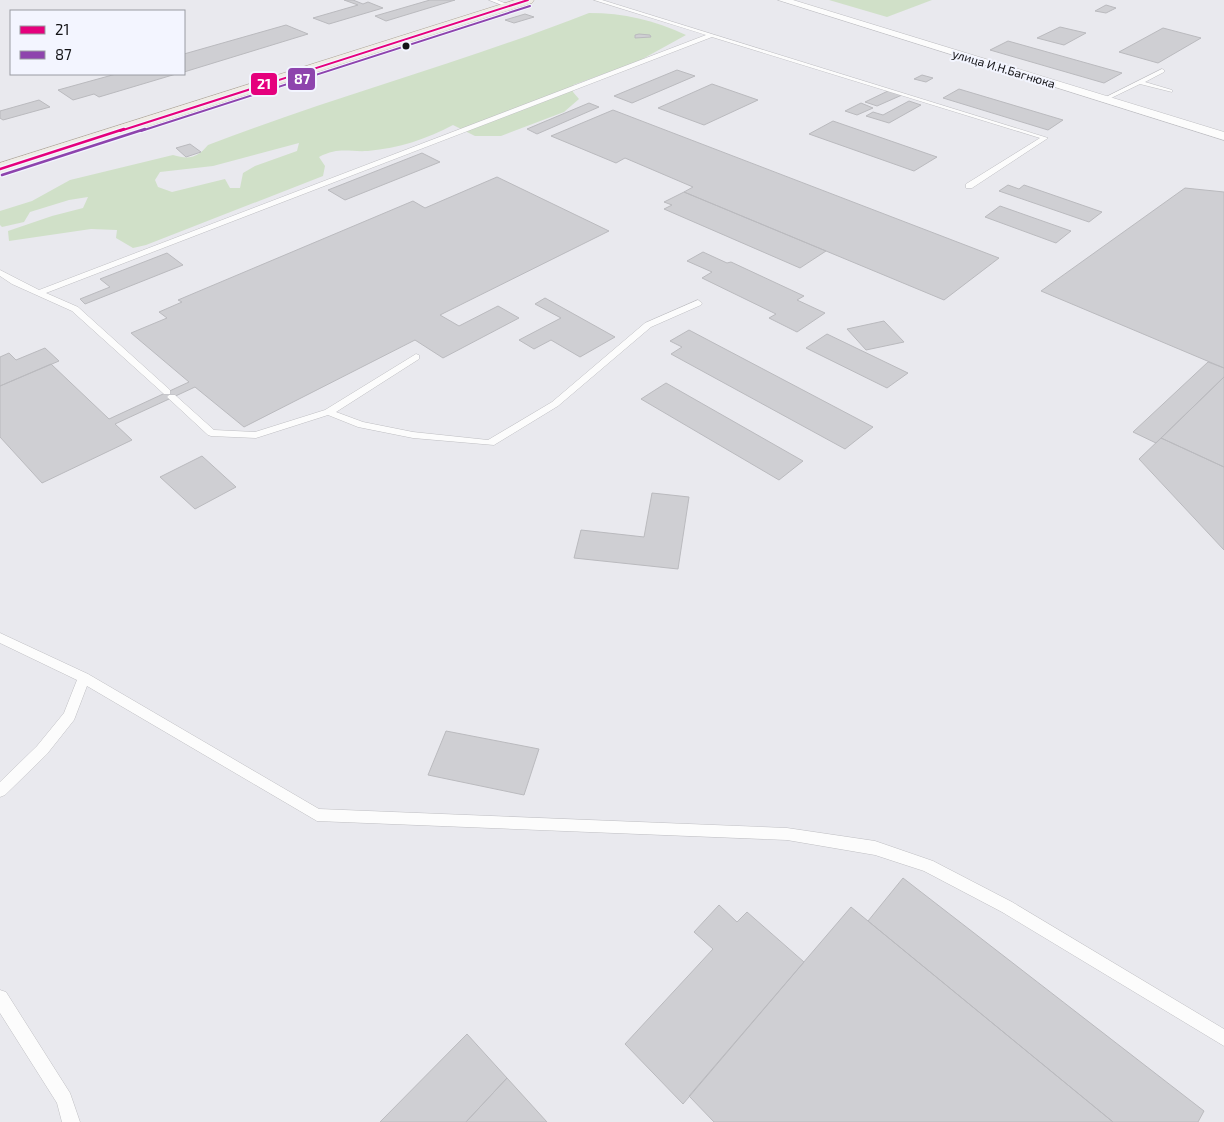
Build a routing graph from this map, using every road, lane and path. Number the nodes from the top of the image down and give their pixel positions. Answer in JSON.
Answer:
{"nodes":[{"id":1,"x":492,"y":0,"type":"edge"},
{"id":2,"x":528,"y":0,"type":"edge"},
{"id":3,"x":597,"y":0,"type":"edge"},
{"id":4,"x":784,"y":0,"type":"edge"},
{"id":5,"x":509,"y":6,"type":"junction"},
{"id":6,"x":712,"y":35,"type":"junction"},
{"id":7,"x":1162,"y":71,"type":"dead end"},
{"id":8,"x":1139,"y":82,"type":"junction"},
{"id":9,"x":1170,"y":91,"type":"dead end"},
{"id":10,"x":1105,"y":99,"type":"junction"},
{"id":11,"x":1224,"y":136,"type":"edge"},
{"id":12,"x":0,"y":169,"type":"edge"},
{"id":13,"x":969,"y":186,"type":"dead end"},
{"id":14,"x":0,"y":272,"type":"edge"},
{"id":15,"x":40,"y":292,"type":"junction"},
{"id":16,"x":698,"y":303,"type":"dead end"},
{"id":17,"x":416,"y":357,"type":"dead end"},
{"id":18,"x":328,"y":412,"type":"junction"},
{"id":19,"x":0,"y":638,"type":"edge"},
{"id":20,"x":84,"y":678,"type":"junction"},
{"id":21,"x":0,"y":791,"type":"edge"},
{"id":22,"x":0,"y":998,"type":"edge"},
{"id":23,"x":1224,"y":1038,"type":"edge"},
{"id":24,"x":71,"y":1122,"type":"edge"}],
"edges":[{"from":1,"to":5,"type":"lane"},
{"from":2,"to":5,"type":"main road"},
{"from":3,"to":6,"type":"lane"},
{"from":4,"to":10,"type":"street","name":"улица И.Н.Багнюка"},
{"from":5,"to":12,"type":"main road"},
{"from":6,"to":13,"type":"lane"},
{"from":6,"to":15,"type":"lane"},
{"from":7,"to":8,"type":"lane"},
{"from":8,"to":9,"type":"lane"},
{"from":8,"to":10,"type":"lane"},
{"from":10,"to":11,"type":"street","name":"улица И.Н.Багнюка"},
{"from":14,"to":15,"type":"lane"},
{"from":15,"to":18,"type":"lane"},
{"from":16,"to":18,"type":"lane"},
{"from":17,"to":18,"type":"lane"},
{"from":19,"to":20,"type":"lane"},
{"from":20,"to":21,"type":"lane"},
{"from":20,"to":23,"type":"lane"},
{"from":22,"to":24,"type":"lane"}]}
